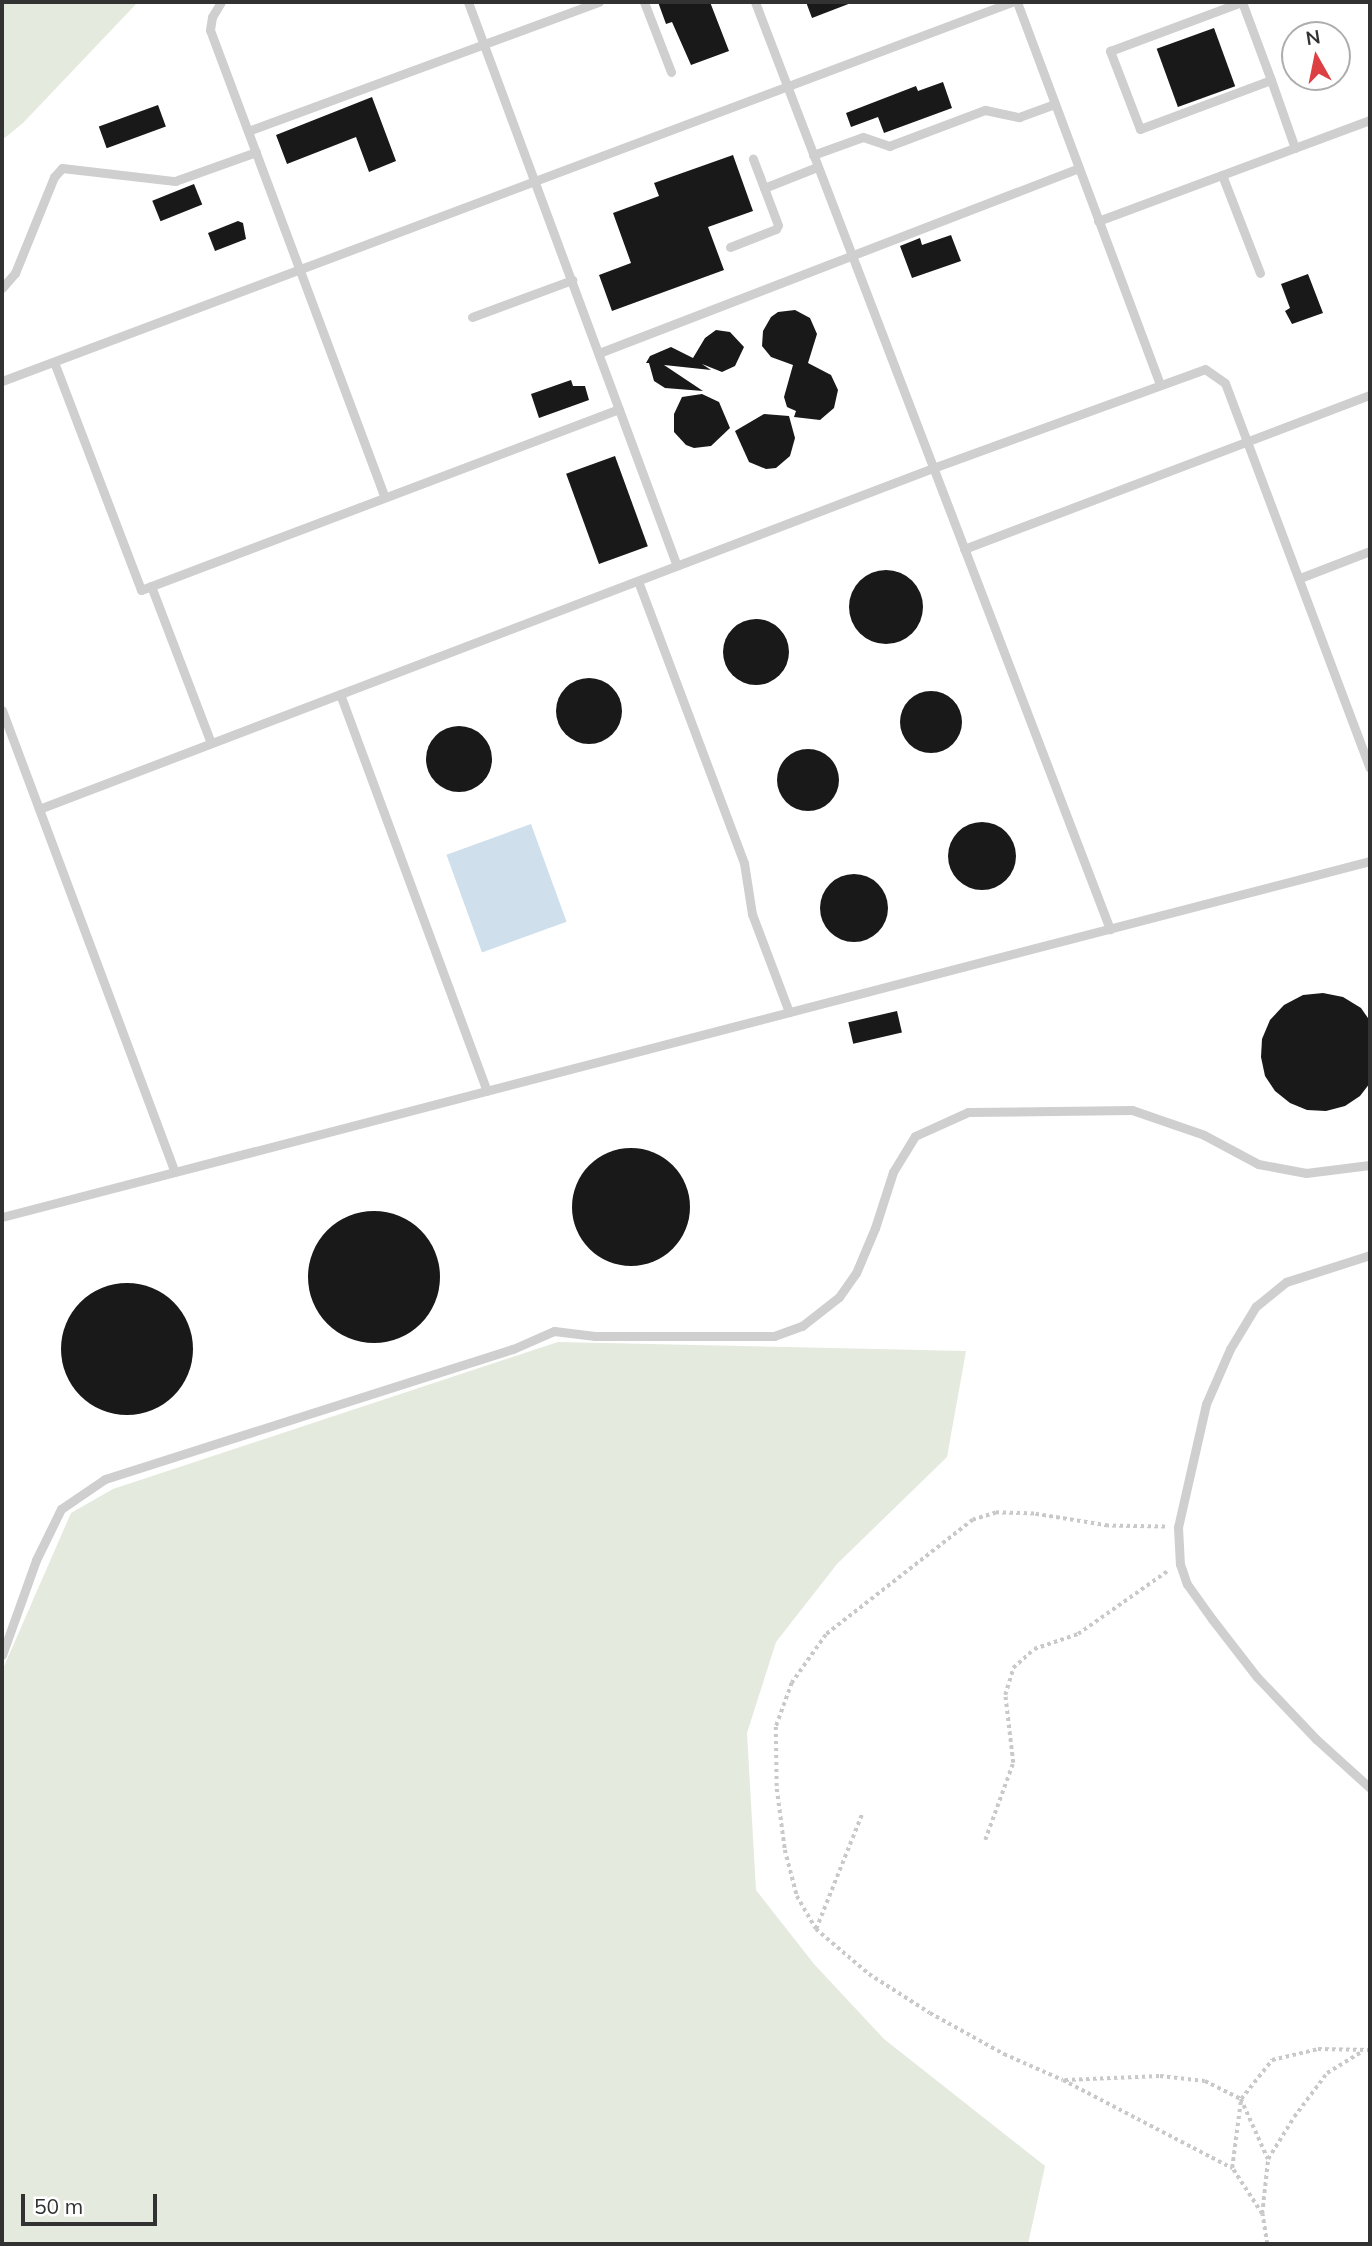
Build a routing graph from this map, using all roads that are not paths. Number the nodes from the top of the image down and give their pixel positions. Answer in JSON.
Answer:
{"nodes":[{"id":1,"x":221,"y":2,"type":"edge"},
{"id":2,"x":468,"y":2,"type":"edge"},
{"id":3,"x":599,"y":2,"type":"edge"},
{"id":4,"x":645,"y":2,"type":"edge"},
{"id":5,"x":755,"y":2,"type":"edge"},
{"id":6,"x":1014,"y":2,"type":"edge"},
{"id":7,"x":485,"y":44,"type":"junction"},
{"id":8,"x":671,"y":72,"type":"dead end"},
{"id":9,"x":1271,"y":80,"type":"junction"},
{"id":10,"x":787,"y":86,"type":"junction"},
{"id":11,"x":1055,"y":104,"type":"junction"},
{"id":12,"x":1370,"y":120,"type":"edge"},
{"id":13,"x":248,"y":131,"type":"junction"},
{"id":14,"x":1295,"y":148,"type":"junction"},
{"id":15,"x":256,"y":152,"type":"junction"},
{"id":16,"x":813,"y":155,"type":"junction"},
{"id":17,"x":752,"y":159,"type":"dead end"},
{"id":18,"x":817,"y":167,"type":"junction"},
{"id":19,"x":1079,"y":167,"type":"junction"},
{"id":20,"x":1222,"y":175,"type":"junction"},
{"id":21,"x":536,"y":180,"type":"junction"},
{"id":22,"x":764,"y":188,"type":"junction"},
{"id":23,"x":1098,"y":220,"type":"junction"},
{"id":24,"x":730,"y":247,"type":"dead end"},
{"id":25,"x":851,"y":255,"type":"junction"},
{"id":26,"x":300,"y":269,"type":"junction"},
{"id":27,"x":1260,"y":273,"type":"dead end"},
{"id":28,"x":572,"y":279,"type":"junction"},
{"id":29,"x":2,"y":288,"type":"edge"},
{"id":30,"x":472,"y":317,"type":"dead end"},
{"id":31,"x":599,"y":353,"type":"junction"},
{"id":32,"x":54,"y":362,"type":"junction"},
{"id":33,"x":2,"y":381,"type":"edge"},
{"id":34,"x":1160,"y":384,"type":"junction"},
{"id":35,"x":1370,"y":395,"type":"edge"},
{"id":36,"x":619,"y":408,"type":"junction"},
{"id":37,"x":1247,"y":440,"type":"junction"},
{"id":38,"x":933,"y":468,"type":"junction"},
{"id":39,"x":385,"y":497,"type":"junction"},
{"id":40,"x":964,"y":549,"type":"junction"},
{"id":41,"x":1370,"y":551,"type":"edge"},
{"id":42,"x":677,"y":566,"type":"junction"},
{"id":43,"x":1300,"y":578,"type":"junction"},
{"id":44,"x":638,"y":581,"type":"junction"},
{"id":45,"x":151,"y":586,"type":"junction"},
{"id":46,"x":340,"y":694,"type":"junction"},
{"id":47,"x":2,"y":710,"type":"edge"},
{"id":48,"x":211,"y":743,"type":"junction"},
{"id":49,"x":1370,"y":768,"type":"edge"},
{"id":50,"x":39,"y":808,"type":"junction"},
{"id":51,"x":1370,"y":861,"type":"edge"},
{"id":52,"x":1110,"y":929,"type":"junction"},
{"id":53,"x":789,"y":1012,"type":"junction"},
{"id":54,"x":487,"y":1091,"type":"junction"},
{"id":55,"x":1370,"y":1165,"type":"edge"},
{"id":56,"x":175,"y":1172,"type":"junction"},
{"id":57,"x":2,"y":1217,"type":"edge"},
{"id":58,"x":1370,"y":1255,"type":"edge"},
{"id":59,"x":2,"y":1655,"type":"edge"},
{"id":60,"x":1370,"y":1788,"type":"edge"}],
"edges":[{"from":1,"to":13,"type":"lane"},
{"from":2,"to":7,"type":"lane"},
{"from":3,"to":7,"type":"lane"},
{"from":4,"to":8,"type":"lane"},
{"from":5,"to":10,"type":"lane"},
{"from":6,"to":10,"type":"lane"},
{"from":6,"to":11,"type":"lane"},
{"from":7,"to":13,"type":"lane"},
{"from":7,"to":21,"type":"lane"},
{"from":9,"to":9,"type":"lane"},
{"from":9,"to":14,"type":"lane"},
{"from":10,"to":16,"type":"lane"},
{"from":10,"to":21,"type":"lane"},
{"from":11,"to":16,"type":"lane"},
{"from":11,"to":19,"type":"lane"},
{"from":12,"to":14,"type":"lane"},
{"from":13,"to":15,"type":"lane"},
{"from":14,"to":20,"type":"lane"},
{"from":15,"to":26,"type":"lane"},
{"from":15,"to":29,"type":"lane"},
{"from":16,"to":18,"type":"lane"},
{"from":17,"to":22,"type":"lane"},
{"from":18,"to":22,"type":"lane"},
{"from":18,"to":25,"type":"lane"},
{"from":19,"to":23,"type":"lane"},
{"from":19,"to":25,"type":"lane"},
{"from":20,"to":23,"type":"lane"},
{"from":20,"to":27,"type":"lane"},
{"from":21,"to":26,"type":"lane"},
{"from":21,"to":28,"type":"lane"},
{"from":22,"to":24,"type":"lane"},
{"from":23,"to":34,"type":"lane"},
{"from":25,"to":31,"type":"lane"},
{"from":25,"to":38,"type":"lane"},
{"from":26,"to":32,"type":"lane"},
{"from":26,"to":39,"type":"lane"},
{"from":28,"to":30,"type":"lane"},
{"from":28,"to":31,"type":"lane"},
{"from":31,"to":36,"type":"lane"},
{"from":32,"to":33,"type":"lane"},
{"from":32,"to":45,"type":"lane"},
{"from":34,"to":37,"type":"lane"},
{"from":34,"to":38,"type":"lane"},
{"from":35,"to":37,"type":"lane"},
{"from":36,"to":39,"type":"lane"},
{"from":36,"to":42,"type":"lane"},
{"from":37,"to":40,"type":"lane"},
{"from":37,"to":43,"type":"lane"},
{"from":38,"to":40,"type":"lane"},
{"from":38,"to":42,"type":"lane"},
{"from":39,"to":45,"type":"lane"},
{"from":40,"to":52,"type":"lane"},
{"from":41,"to":43,"type":"lane"},
{"from":42,"to":44,"type":"lane"},
{"from":43,"to":49,"type":"lane"},
{"from":44,"to":46,"type":"lane"},
{"from":44,"to":53,"type":"lane"},
{"from":45,"to":48,"type":"lane"},
{"from":46,"to":48,"type":"lane"},
{"from":46,"to":54,"type":"lane"},
{"from":47,"to":50,"type":"lane"},
{"from":48,"to":50,"type":"lane"},
{"from":50,"to":56,"type":"lane"},
{"from":51,"to":52,"type":"lane"},
{"from":52,"to":53,"type":"lane"},
{"from":53,"to":54,"type":"lane"},
{"from":54,"to":56,"type":"lane"},
{"from":55,"to":59,"type":"lane"},
{"from":56,"to":57,"type":"lane"},
{"from":58,"to":60,"type":"lane"}]}
